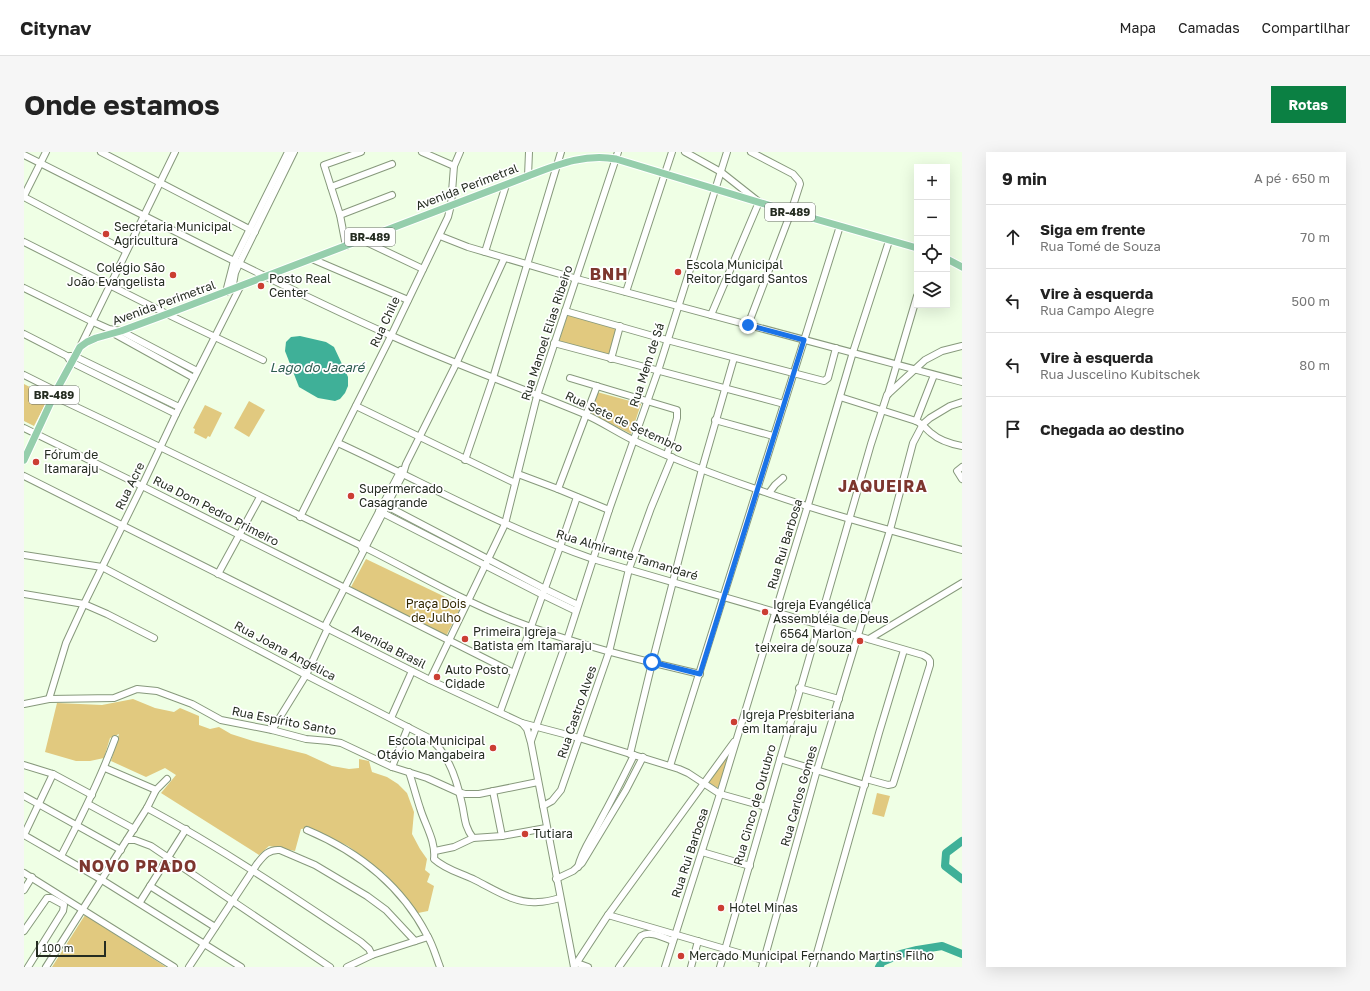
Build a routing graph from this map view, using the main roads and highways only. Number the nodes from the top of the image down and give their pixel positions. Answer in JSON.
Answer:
{"nodes":[{"id":1,"x":617,"y":155,"type":"edge"},
{"id":2,"x":914,"y":247,"type":"edge"},
{"id":3,"x":950,"y":261,"type":"edge"},
{"id":4,"x":962,"y":267,"type":"edge"},
{"id":5,"x":31,"y":444,"type":"junction"},
{"id":6,"x":24,"y":448,"type":"edge"},
{"id":7,"x":24,"y":460,"type":"edge"}],
"edges":[{"from":1,"to":2,"type":"main road","name":"Avenida Perimetral","number":"BR-489"},
{"from":1,"to":5,"type":"main road","name":"Avenida Perimetral","number":"BR-489"},
{"from":3,"to":4,"type":"main road"},
{"from":5,"to":6,"type":"main road"},
{"from":5,"to":7,"type":"main road","number":"BR-489"}]}
